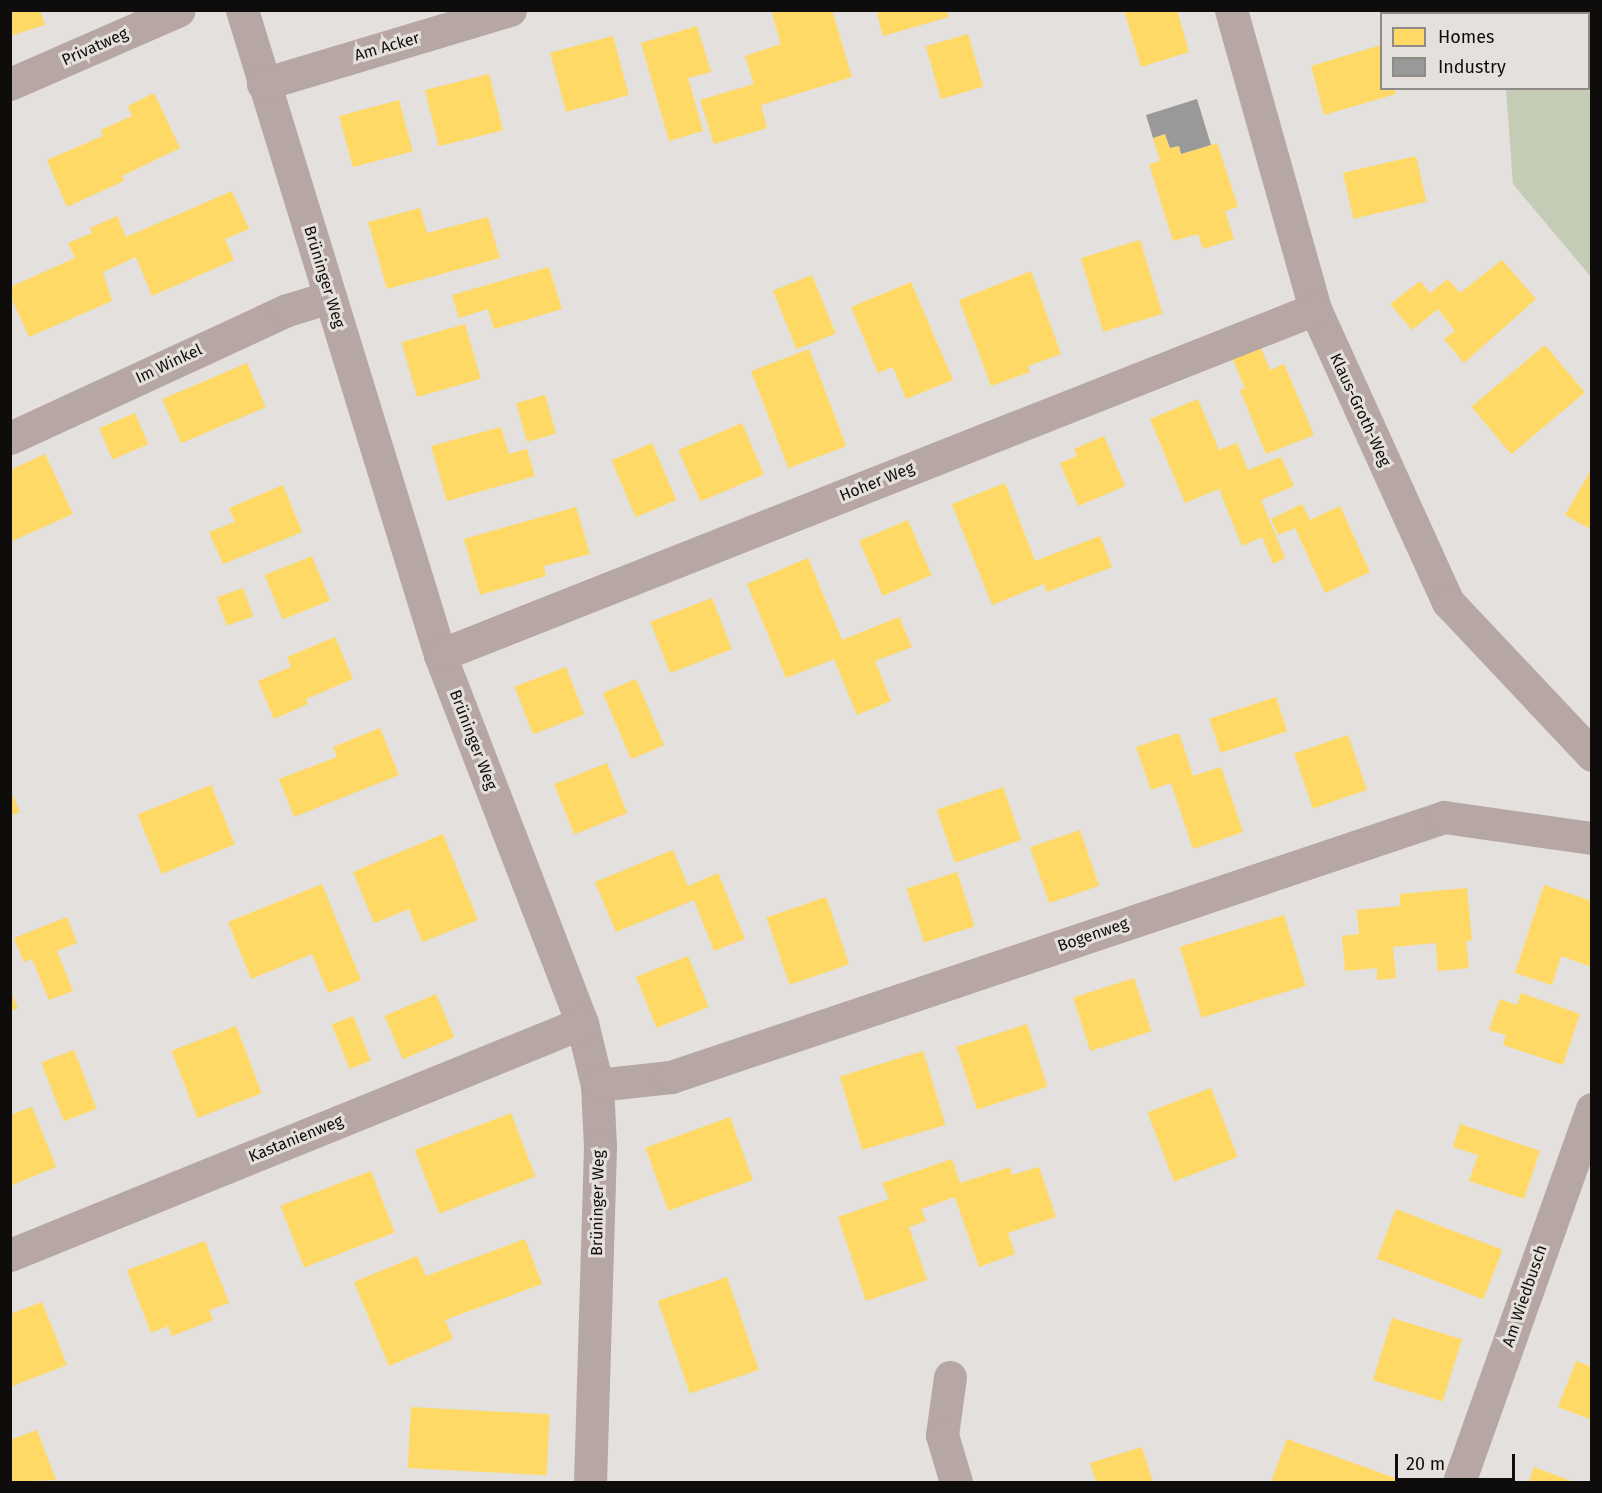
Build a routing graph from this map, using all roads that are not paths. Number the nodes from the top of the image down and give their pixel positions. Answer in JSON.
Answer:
{"nodes":[{"id":1,"x":179,"y":10,"type":"edge"},
{"id":2,"x":242,"y":10,"type":"edge"},
{"id":3,"x":510,"y":10,"type":"edge"},
{"id":4,"x":1231,"y":10,"type":"edge"},
{"id":5,"x":10,"y":84,"type":"edge"},
{"id":6,"x":263,"y":84,"type":"junction"},
{"id":7,"x":330,"y":297,"type":"junction"},
{"id":8,"x":1314,"y":309,"type":"junction"},
{"id":9,"x":10,"y":438,"type":"edge"},
{"id":10,"x":440,"y":655,"type":"junction"},
{"id":11,"x":1592,"y":755,"type":"edge"},
{"id":12,"x":1592,"y":838,"type":"edge"},
{"id":13,"x":582,"y":1023,"type":"junction"},
{"id":14,"x":597,"y":1085,"type":"junction"},
{"id":15,"x":1592,"y":1109,"type":"edge"},
{"id":16,"x":10,"y":1255,"type":"edge"},
{"id":17,"x":950,"y":1377,"type":"dead end"},
{"id":18,"x":590,"y":1482,"type":"edge"},
{"id":19,"x":956,"y":1482,"type":"edge"},
{"id":20,"x":1459,"y":1482,"type":"edge"}],
"edges":[{"from":1,"to":5,"type":"street","name":"Privatweg"},
{"from":2,"to":6,"type":"street","name":"Brüninger Weg"},
{"from":3,"to":6,"type":"street","name":"Am Acker"},
{"from":4,"to":8,"type":"street","name":"Klaus-Groth-Weg"},
{"from":6,"to":7,"type":"street","name":"Brüninger Weg"},
{"from":7,"to":9,"type":"street","name":"Im Winkel"},
{"from":7,"to":10,"type":"street","name":"Brüninger Weg"},
{"from":8,"to":10,"type":"street","name":"Hoher Weg"},
{"from":8,"to":11,"type":"street","name":"Klaus-Groth-Weg"},
{"from":10,"to":13,"type":"street","name":"Brüninger Weg"},
{"from":12,"to":14,"type":"street","name":"Bogenweg"},
{"from":13,"to":14,"type":"street","name":"Brüninger Weg"},
{"from":13,"to":16,"type":"street","name":"Kastanienweg"},
{"from":14,"to":18,"type":"street","name":"Brüninger Weg"},
{"from":15,"to":20,"type":"street","name":"Am Wiedbusch"},
{"from":17,"to":19,"type":"street"}]}
